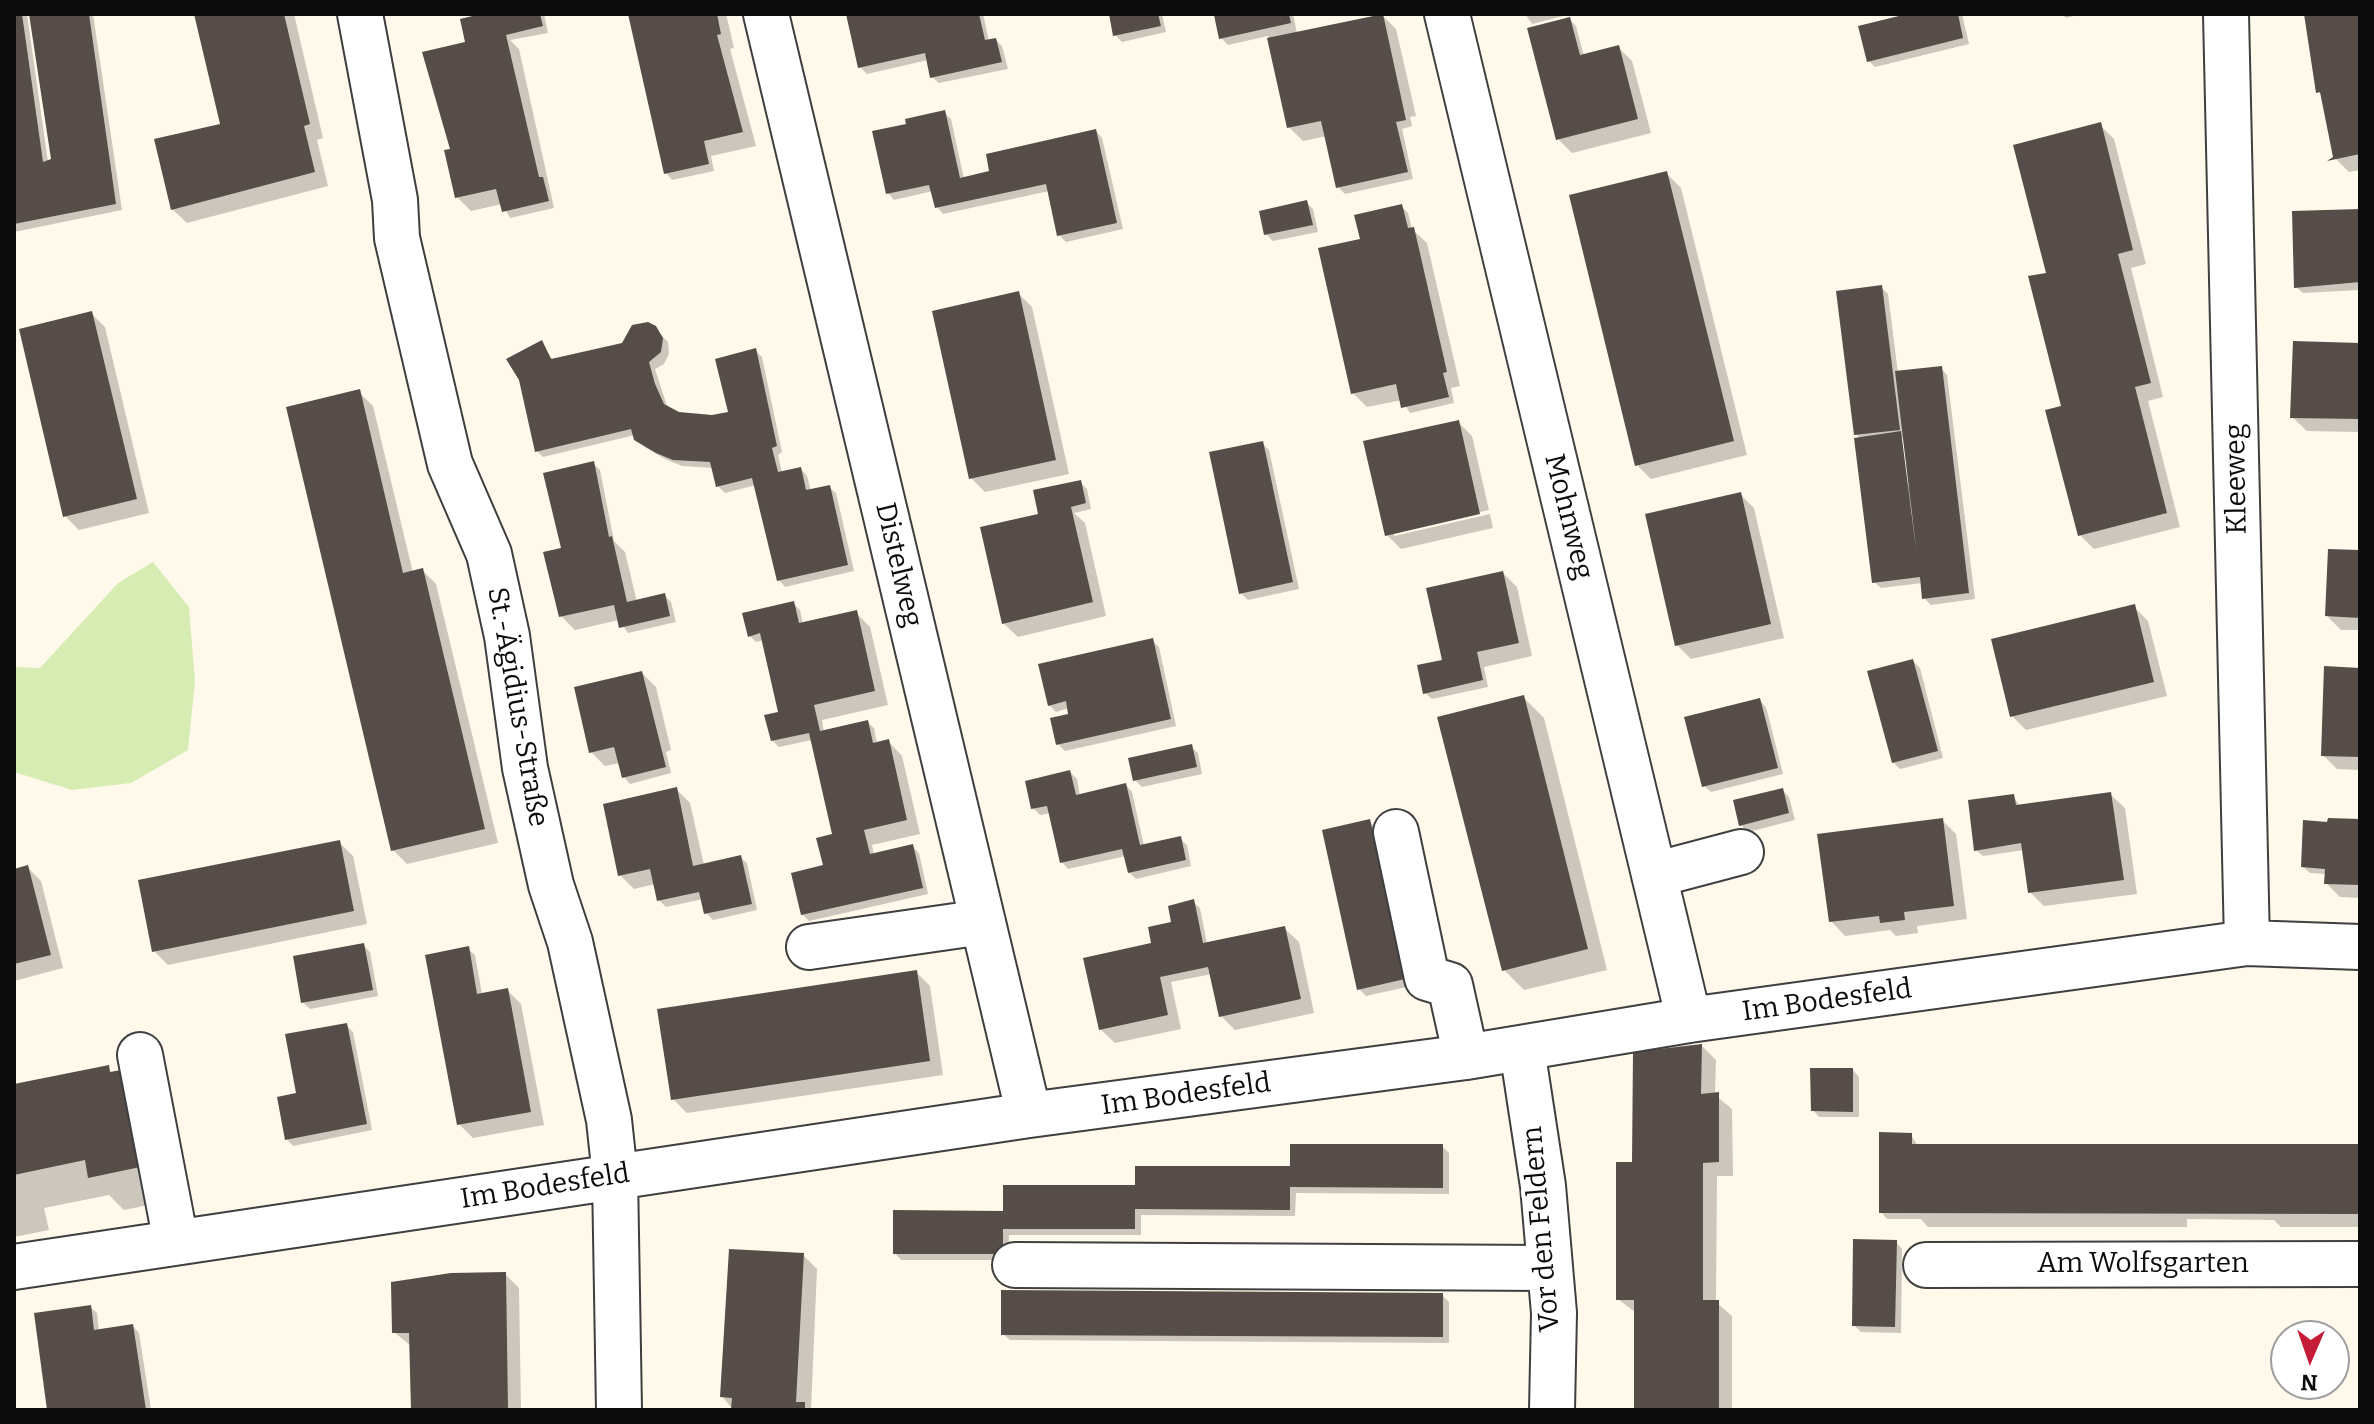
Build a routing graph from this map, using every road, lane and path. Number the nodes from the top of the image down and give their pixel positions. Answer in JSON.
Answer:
{"nodes":[{"id":1,"x":360,"y":14,"type":"edge"},
{"id":2,"x":766,"y":14,"type":"edge"},
{"id":3,"x":1447,"y":14,"type":"edge"},
{"id":4,"x":2226,"y":14,"type":"edge"},
{"id":5,"x":1396,"y":832,"type":"dead end"},
{"id":6,"x":1741,"y":852,"type":"dead end"},
{"id":7,"x":1654,"y":875,"type":"junction"},
{"id":8,"x":983,"y":922,"type":"junction"},
{"id":9,"x":2247,"y":943,"type":"junction"},
{"id":10,"x":809,"y":947,"type":"dead end"},
{"id":11,"x":2360,"y":947,"type":"edge"},
{"id":12,"x":1689,"y":1020,"type":"junction"},
{"id":13,"x":1522,"y":1049,"type":"junction"},
{"id":14,"x":140,"y":1055,"type":"dead end"},
{"id":15,"x":1466,"y":1057,"type":"junction"},
{"id":16,"x":1029,"y":1115,"type":"junction"},
{"id":17,"x":615,"y":1176,"type":"junction"},
{"id":18,"x":176,"y":1242,"type":"junction"},
{"id":19,"x":2360,"y":1264,"type":"edge"},
{"id":20,"x":1015,"y":1265,"type":"dead end"},
{"id":21,"x":1926,"y":1265,"type":"dead end"},
{"id":22,"x":14,"y":1267,"type":"edge"},
{"id":23,"x":1549,"y":1268,"type":"junction"},
{"id":24,"x":619,"y":1410,"type":"edge"},
{"id":25,"x":1552,"y":1410,"type":"edge"}],
"edges":[{"from":1,"to":17,"type":"street","name":"St.-Ägidius-Straße"},
{"from":2,"to":8,"type":"street","name":"Distelweg"},
{"from":3,"to":7,"type":"street","name":"Mohnweg"},
{"from":4,"to":9,"type":"street","name":"Kleeweg"},
{"from":5,"to":15,"type":"street"},
{"from":6,"to":7,"type":"street"},
{"from":7,"to":12,"type":"street","name":"Mohnweg"},
{"from":8,"to":10,"type":"street"},
{"from":8,"to":16,"type":"street","name":"Distelweg"},
{"from":9,"to":11,"type":"street","name":"Im Bodesfeld"},
{"from":9,"to":12,"type":"street","name":"Im Bodesfeld"},
{"from":12,"to":13,"type":"street","name":"Im Bodesfeld"},
{"from":13,"to":15,"type":"street","name":"Im Bodesfeld"},
{"from":13,"to":23,"type":"street","name":"Vor den Feldern"},
{"from":14,"to":18,"type":"street"},
{"from":15,"to":16,"type":"street","name":"Im Bodesfeld"},
{"from":16,"to":17,"type":"street","name":"Im Bodesfeld"},
{"from":17,"to":18,"type":"street","name":"Im Bodesfeld"},
{"from":17,"to":24,"type":"street","name":"St.-Ägidius-Straße"},
{"from":18,"to":22,"type":"street","name":"Im Bodesfeld"},
{"from":19,"to":21,"type":"street","name":"Am Wolfsgarten"},
{"from":20,"to":23,"type":"street"},
{"from":23,"to":25,"type":"street","name":"Vor den Feldern"}]}
